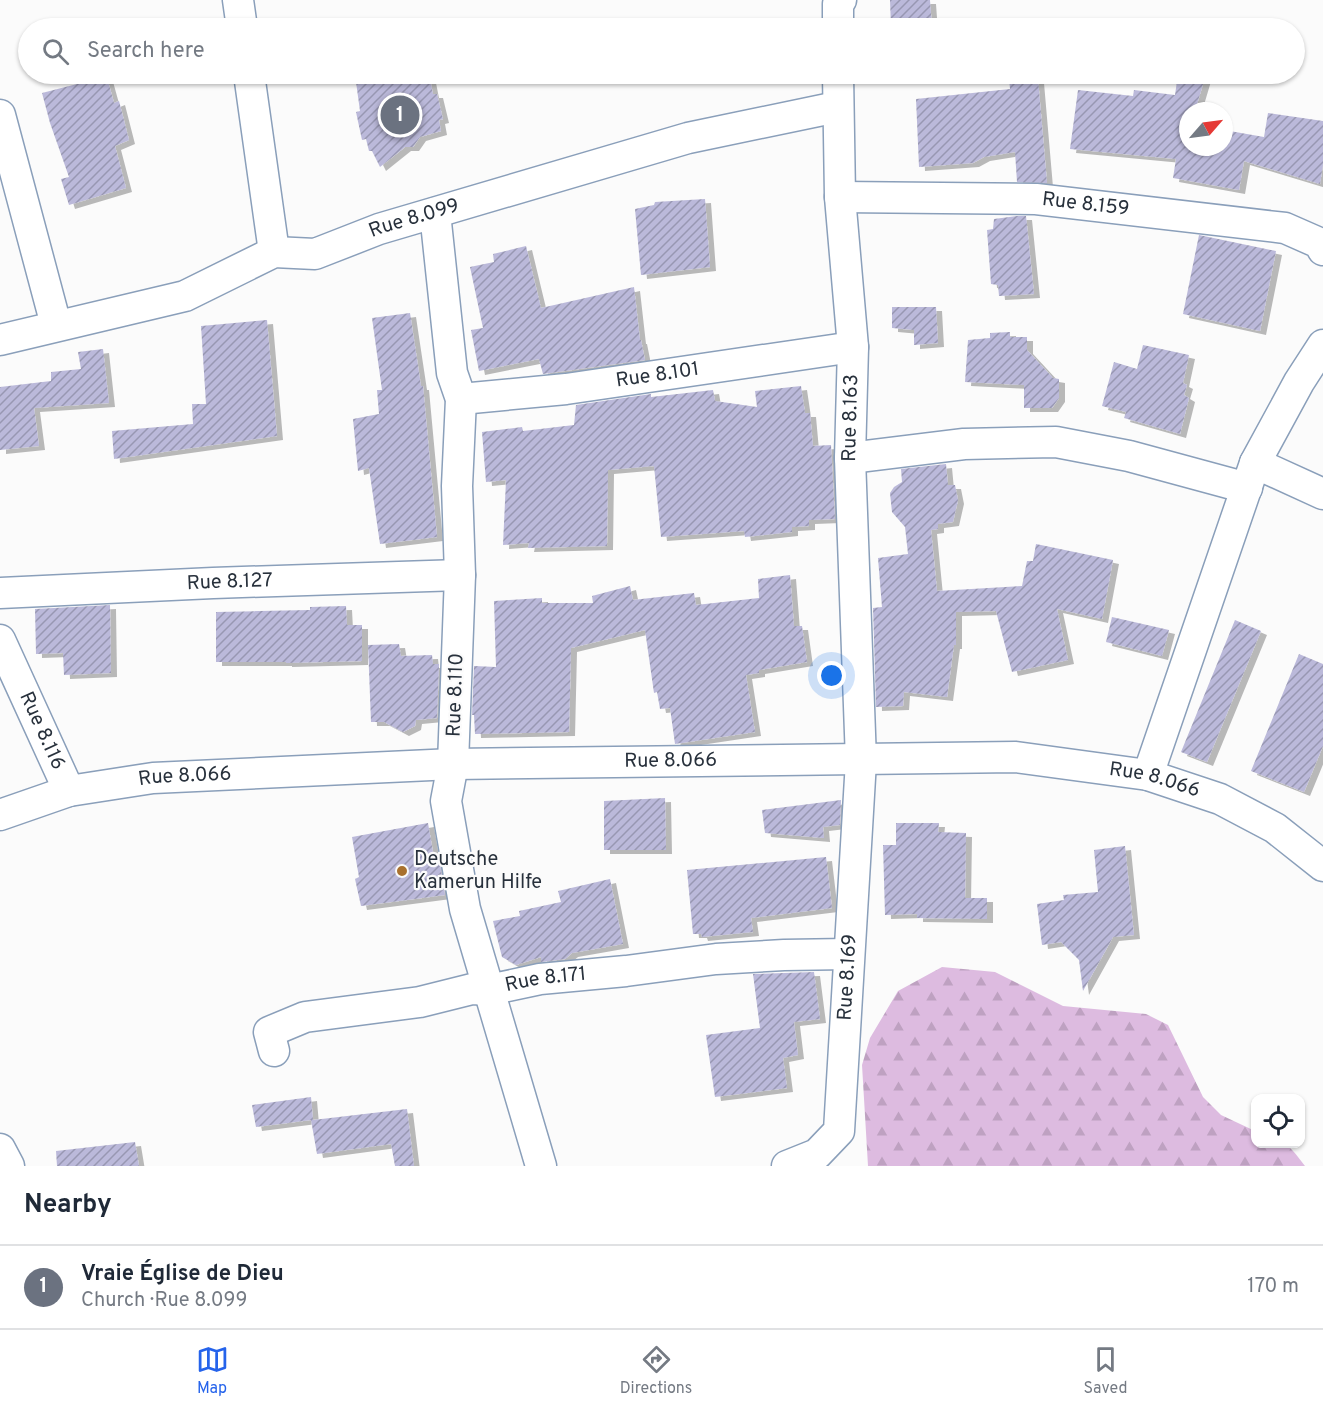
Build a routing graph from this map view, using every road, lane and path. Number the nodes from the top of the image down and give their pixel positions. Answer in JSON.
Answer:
{"nodes":[{"id":1,"x":238,"y":0,"type":"edge"},
{"id":2,"x":841,"y":0,"type":"edge"},
{"id":3,"x":241,"y":18,"type":"edge"},
{"id":4,"x":838,"y":18,"type":"edge"},
{"id":5,"x":250,"y":84,"type":"edge"},
{"id":6,"x":838,"y":84,"type":"edge"},
{"id":7,"x":837,"y":107,"type":"junction"},
{"id":8,"x":0,"y":115,"type":"edge"},
{"id":9,"x":840,"y":197,"type":"junction"},
{"id":10,"x":435,"y":213,"type":"junction"},
{"id":11,"x":1323,"y":250,"type":"edge"},
{"id":12,"x":274,"y":252,"type":"junction"},
{"id":13,"x":56,"y":325,"type":"junction"},
{"id":14,"x":0,"y":340,"type":"edge"},
{"id":15,"x":1323,"y":345,"type":"edge"},
{"id":16,"x":853,"y":347,"type":"junction"},
{"id":17,"x":461,"y":399,"type":"junction"},
{"id":18,"x":850,"y":458,"type":"junction"},
{"id":19,"x":1251,"y":475,"type":"junction"},
{"id":20,"x":1323,"y":494,"type":"edge"},
{"id":21,"x":460,"y":575,"type":"junction"},
{"id":22,"x":0,"y":592,"type":"edge"},
{"id":23,"x":0,"y":640,"type":"edge"},
{"id":24,"x":861,"y":760,"type":"junction"},
{"id":25,"x":453,"y":764,"type":"junction"},
{"id":26,"x":1148,"y":775,"type":"junction"},
{"id":27,"x":69,"y":791,"type":"junction"},
{"id":28,"x":0,"y":815,"type":"edge"},
{"id":29,"x":1323,"y":866,"type":"edge"},
{"id":30,"x":848,"y":954,"type":"junction"},
{"id":31,"x":489,"y":990,"type":"junction"},
{"id":32,"x":274,"y":1051,"type":"dead end"},
{"id":33,"x":0,"y":1149,"type":"edge"},
{"id":34,"x":9,"y":1166,"type":"edge"},
{"id":35,"x":541,"y":1166,"type":"edge"},
{"id":36,"x":787,"y":1166,"type":"edge"}],
"edges":[{"from":1,"to":3,"type":"street"},
{"from":2,"to":4,"type":"street"},
{"from":5,"to":12,"type":"street"},
{"from":6,"to":7,"type":"street","name":"Rue 8.163"},
{"from":7,"to":9,"type":"street","name":"Rue 8.163"},
{"from":7,"to":10,"type":"street","name":"Rue 8.099"},
{"from":8,"to":13,"type":"street"},
{"from":9,"to":11,"type":"street","name":"Rue 8.159"},
{"from":9,"to":16,"type":"street","name":"Rue 8.163"},
{"from":10,"to":12,"type":"street","name":"Rue 8.099"},
{"from":10,"to":17,"type":"street","name":"Rue 8.110"},
{"from":12,"to":13,"type":"street","name":"Rue 8.099"},
{"from":13,"to":14,"type":"street","name":"Rue 8.099"},
{"from":15,"to":19,"type":"street"},
{"from":16,"to":17,"type":"street","name":"Rue 8.101"},
{"from":16,"to":18,"type":"street","name":"Rue 8.163"},
{"from":17,"to":21,"type":"street","name":"Rue 8.110"},
{"from":18,"to":19,"type":"street"},
{"from":18,"to":24,"type":"street","name":"Rue 8.163"},
{"from":19,"to":20,"type":"street"},
{"from":19,"to":26,"type":"street"},
{"from":21,"to":22,"type":"street","name":"Rue 8.127"},
{"from":21,"to":25,"type":"street","name":"Rue 8.110"},
{"from":23,"to":27,"type":"street","name":"Rue 8.116"},
{"from":24,"to":25,"type":"street","name":"Rue 8.066"},
{"from":24,"to":26,"type":"street","name":"Rue 8.066"},
{"from":24,"to":30,"type":"street","name":"Rue 8.169"},
{"from":25,"to":27,"type":"street","name":"Rue 8.066"},
{"from":25,"to":31,"type":"street","name":"Rue 8.110"},
{"from":26,"to":29,"type":"street","name":"Rue 8.066"},
{"from":27,"to":28,"type":"street","name":"Rue 8.066"},
{"from":30,"to":31,"type":"street","name":"Rue 8.171"},
{"from":30,"to":36,"type":"street","name":"Rue 8.169"},
{"from":31,"to":32,"type":"street","name":"Rue 8.171"},
{"from":31,"to":35,"type":"street","name":"Rue 8.110"},
{"from":33,"to":34,"type":"street"}]}
